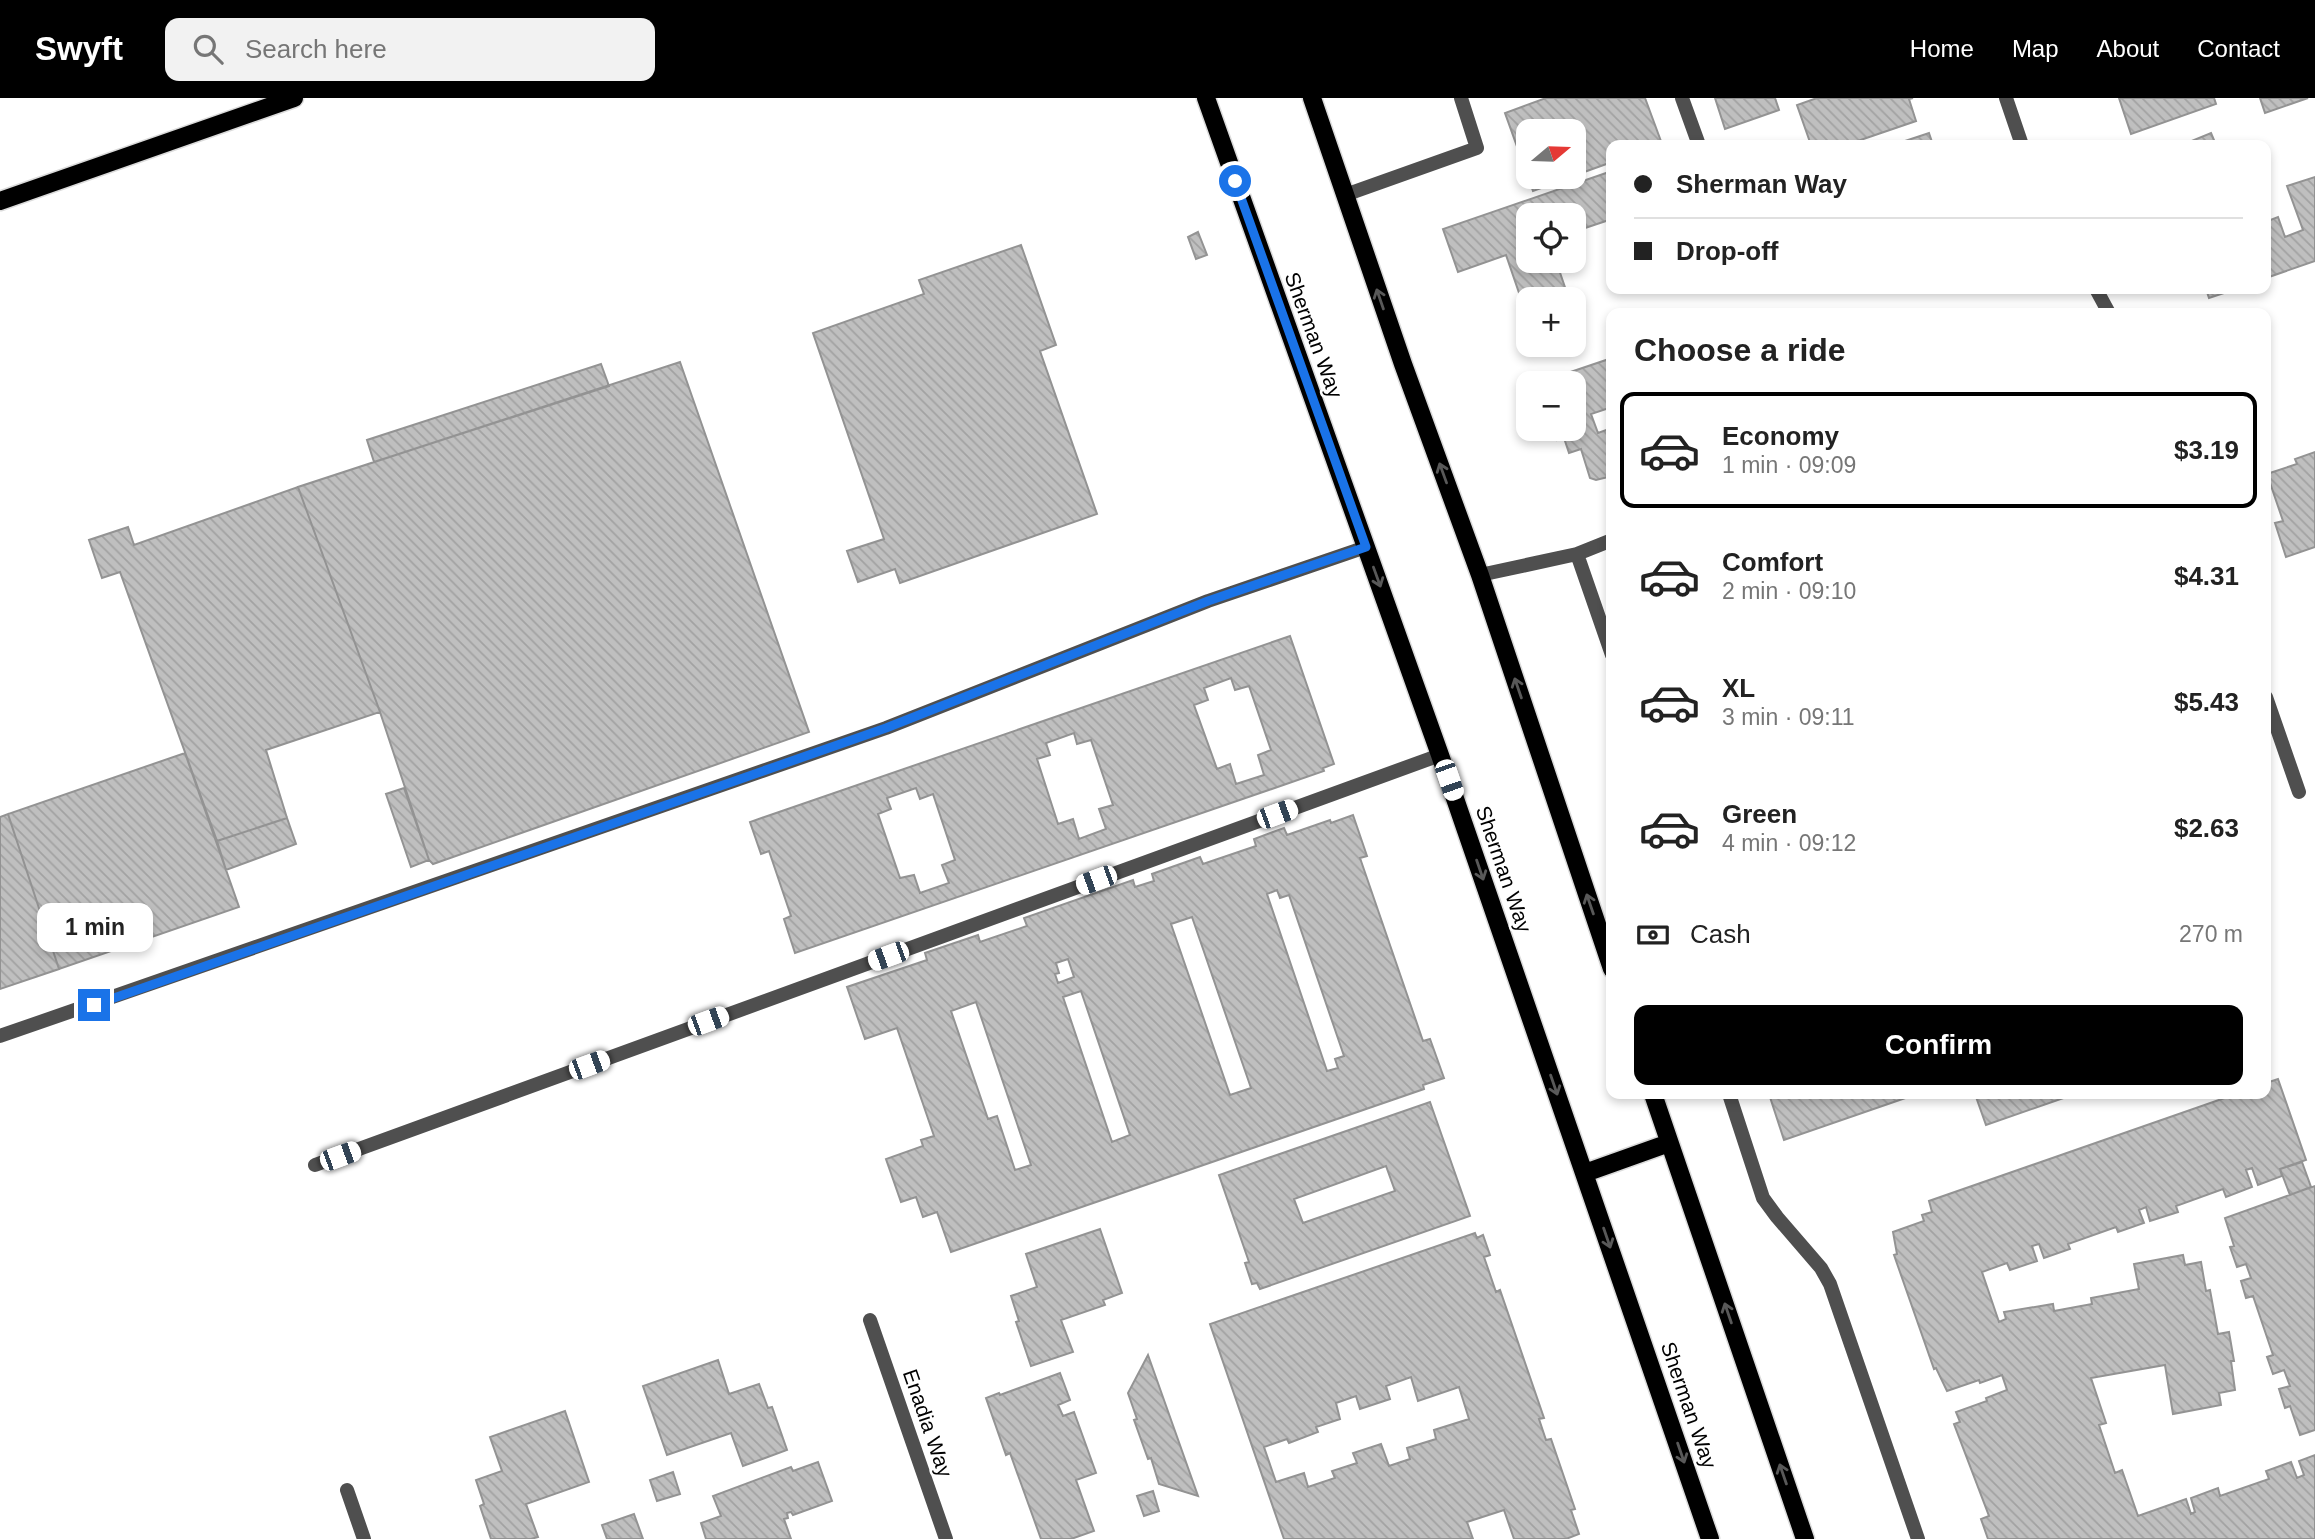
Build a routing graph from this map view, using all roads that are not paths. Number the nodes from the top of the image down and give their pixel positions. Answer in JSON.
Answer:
{"nodes":[{"id":1,"x":294,"y":98,"type":"edge"},
{"id":2,"x":1206,"y":98,"type":"edge"},
{"id":3,"x":1312,"y":98,"type":"edge"},
{"id":4,"x":1461,"y":98,"type":"edge"},
{"id":5,"x":1682,"y":98,"type":"edge"},
{"id":6,"x":2007,"y":98,"type":"edge"},
{"id":7,"x":1697,"y":140,"type":"edge"},
{"id":8,"x":2020,"y":140,"type":"edge"},
{"id":9,"x":1345,"y":195,"type":"junction"},
{"id":10,"x":0,"y":201,"type":"edge"},
{"id":11,"x":1606,"y":543,"type":"edge"},
{"id":12,"x":1366,"y":547,"type":"junction"},
{"id":13,"x":1577,"y":554,"type":"junction"},
{"id":14,"x":1480,"y":575,"type":"junction"},
{"id":15,"x":1606,"y":638,"type":"edge"},
{"id":16,"x":2271,"y":711,"type":"edge"},
{"id":17,"x":1440,"y":755,"type":"junction"},
{"id":18,"x":2299,"y":792,"type":"dead end"},
{"id":19,"x":1606,"y":951,"type":"edge"},
{"id":20,"x":0,"y":1036,"type":"edge"},
{"id":21,"x":1655,"y":1099,"type":"edge"},
{"id":22,"x":1731,"y":1099,"type":"edge"},
{"id":23,"x":1669,"y":1143,"type":"junction"},
{"id":24,"x":315,"y":1165,"type":"dead end"},
{"id":25,"x":1585,"y":1173,"type":"junction"},
{"id":26,"x":870,"y":1320,"type":"dead end"},
{"id":27,"x":347,"y":1490,"type":"dead end"},
{"id":28,"x":364,"y":1539,"type":"edge"},
{"id":29,"x":946,"y":1539,"type":"edge"},
{"id":30,"x":1710,"y":1539,"type":"edge"},
{"id":31,"x":1805,"y":1539,"type":"edge"},
{"id":32,"x":1918,"y":1539,"type":"edge"}],
"edges":[{"from":1,"to":10,"type":"main road"},
{"from":2,"to":12,"type":"main road","name":"Sherman Way"},
{"from":3,"to":9,"type":"main road"},
{"from":4,"to":9,"type":"street"},
{"from":5,"to":7,"type":"street"},
{"from":6,"to":8,"type":"street"},
{"from":14,"to":9,"type":"main road","one_way":true},
{"from":11,"to":13,"type":"street"},
{"from":12,"to":17,"type":"main road","name":"Sherman Way","one_way":true},
{"from":12,"to":20,"type":"street"},
{"from":13,"to":14,"type":"street"},
{"from":13,"to":15,"type":"street"},
{"from":19,"to":14,"type":"main road","one_way":true},
{"from":16,"to":18,"type":"street"},
{"from":17,"to":24,"type":"street"},
{"from":17,"to":25,"type":"main road","name":"Sherman Way","one_way":true},
{"from":21,"to":23,"type":"main road"},
{"from":22,"to":32,"type":"street"},
{"from":23,"to":25,"type":"main road"},
{"from":31,"to":23,"type":"main road","one_way":true},
{"from":25,"to":30,"type":"main road","name":"Sherman Way","one_way":true},
{"from":26,"to":29,"type":"street","name":"Enadia Way"},
{"from":27,"to":28,"type":"street"}]}
